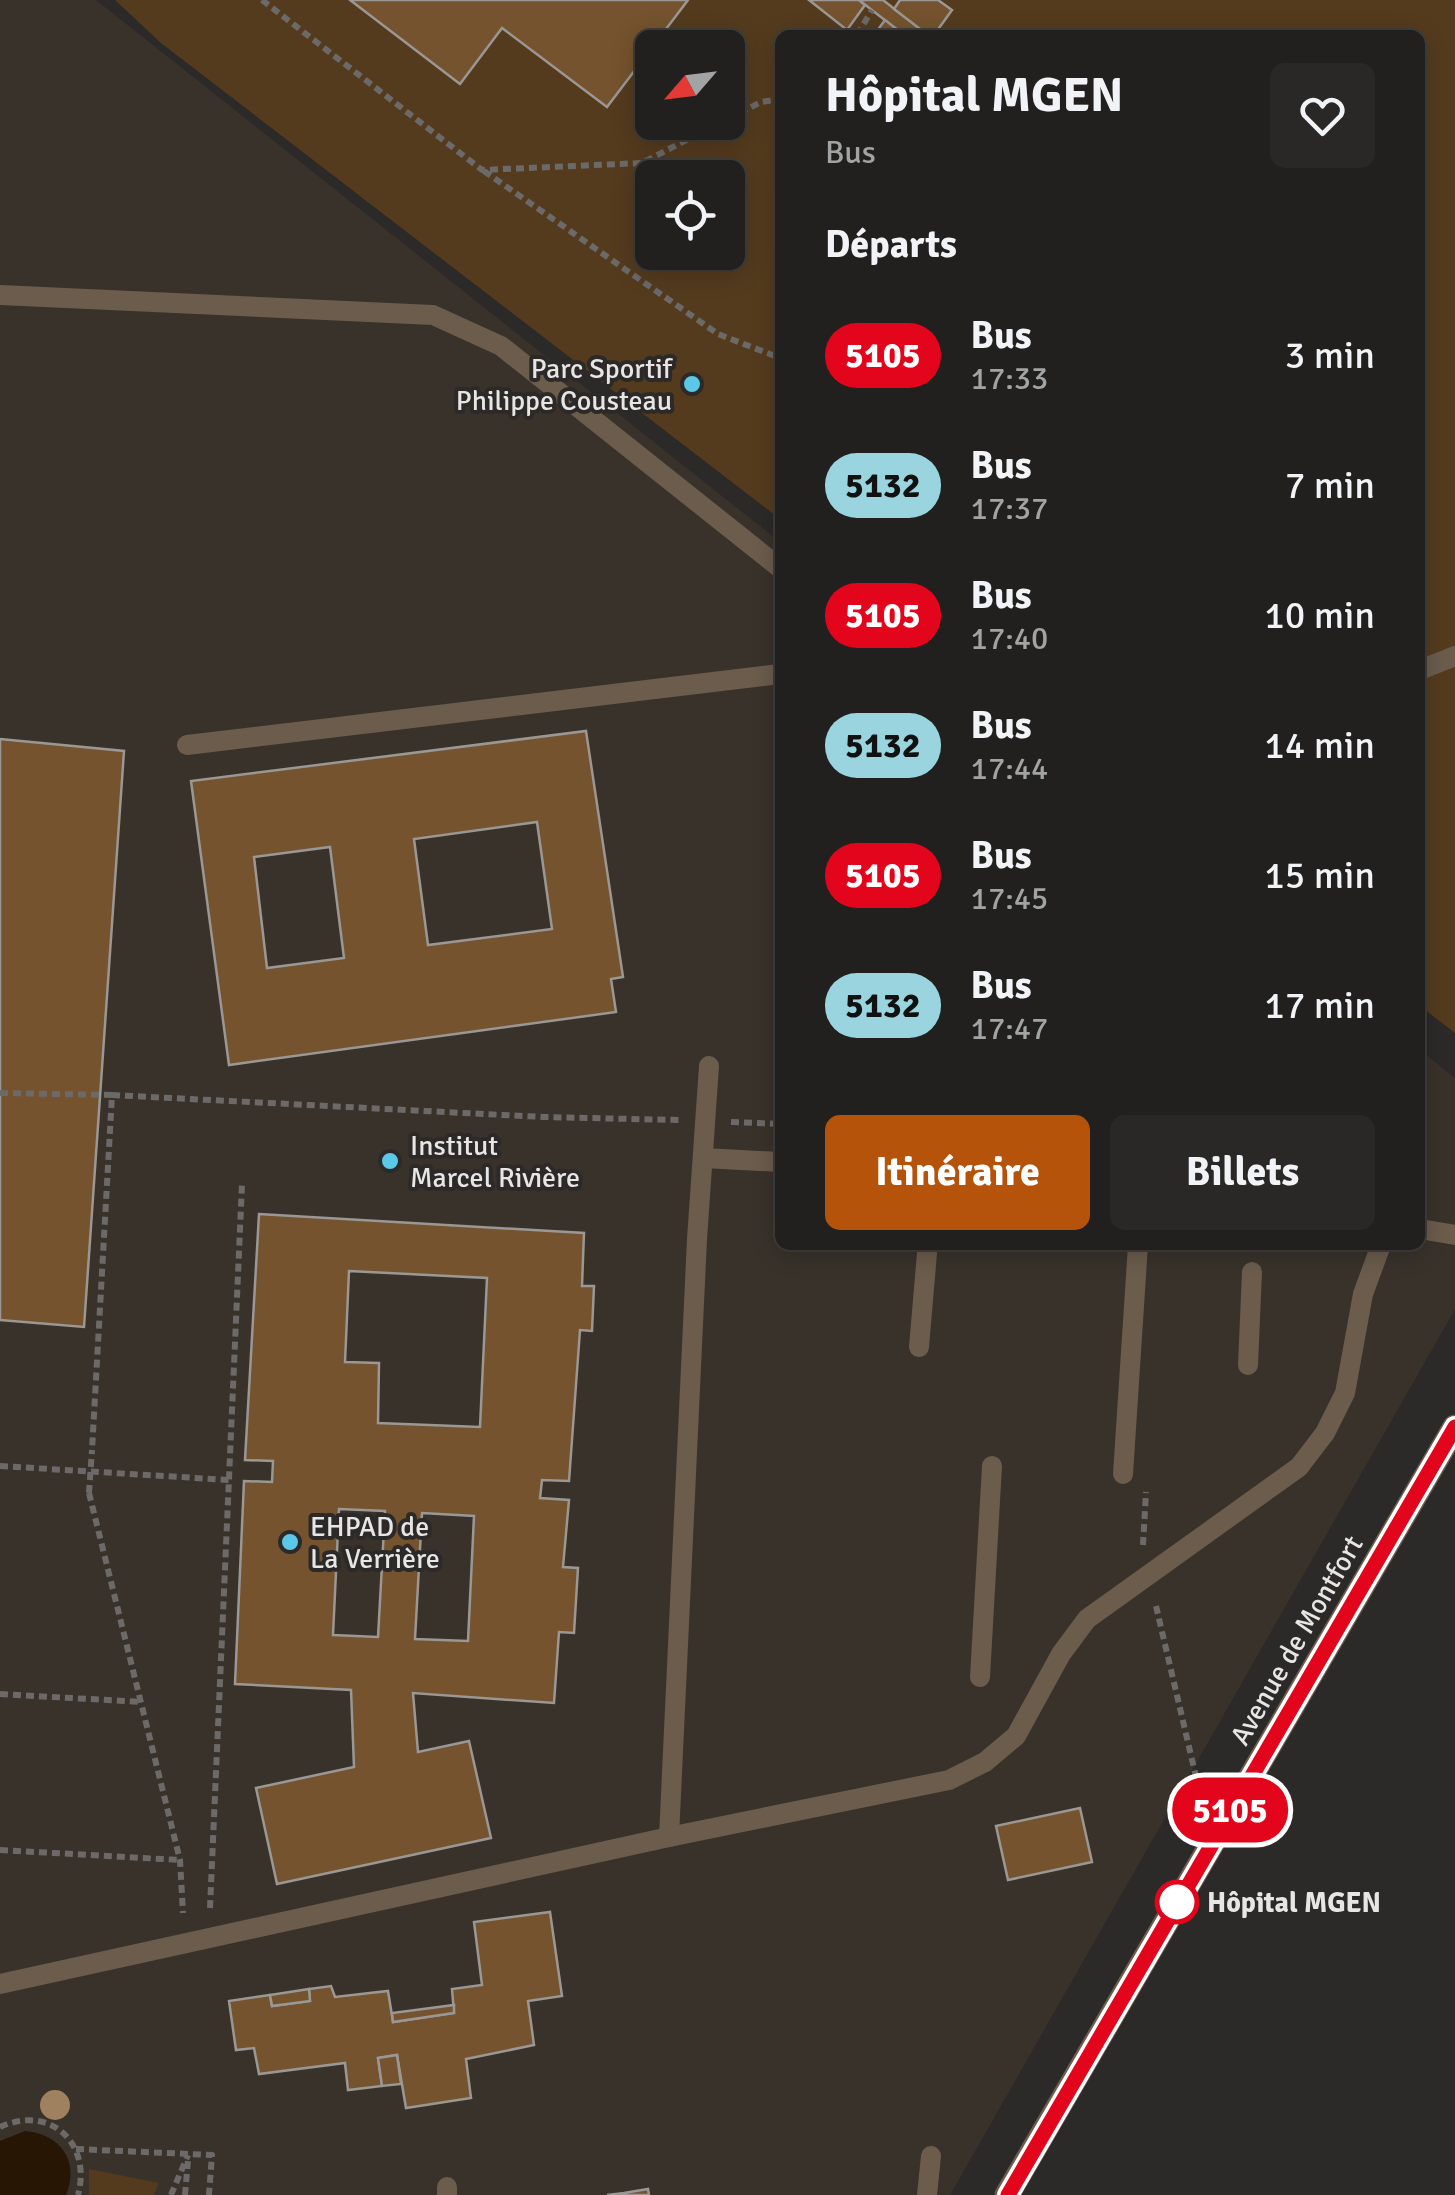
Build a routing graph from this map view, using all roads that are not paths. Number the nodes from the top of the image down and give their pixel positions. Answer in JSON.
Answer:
{"nodes":[{"id":1,"x":0,"y":295,"type":"edge"},
{"id":2,"x":775,"y":564,"type":"edge"},
{"id":3,"x":1455,"y":656,"type":"edge"},
{"id":4,"x":1425,"y":668,"type":"edge"},
{"id":5,"x":775,"y":675,"type":"edge"},
{"id":6,"x":187,"y":746,"type":"dead end"},
{"id":7,"x":710,"y":1066,"type":"dead end"},
{"id":8,"x":703,"y":1158,"type":"junction"},
{"id":9,"x":775,"y":1162,"type":"edge"},
{"id":10,"x":1425,"y":1230,"type":"edge"},
{"id":11,"x":1455,"y":1234,"type":"edge"},
{"id":12,"x":1138,"y":1250,"type":"edge"},
{"id":13,"x":1379,"y":1250,"type":"edge"},
{"id":14,"x":927,"y":1252,"type":"dead end"},
{"id":15,"x":1252,"y":1272,"type":"dead end"},
{"id":16,"x":919,"y":1347,"type":"dead end"},
{"id":17,"x":1248,"y":1365,"type":"dead end"},
{"id":18,"x":1455,"y":1427,"type":"edge"},
{"id":19,"x":992,"y":1466,"type":"dead end"},
{"id":20,"x":1123,"y":1474,"type":"dead end"},
{"id":21,"x":980,"y":1677,"type":"dead end"},
{"id":22,"x":669,"y":1837,"type":"junction"},
{"id":23,"x":0,"y":1984,"type":"edge"},
{"id":24,"x":930,"y":2156,"type":"dead end"},
{"id":25,"x":927,"y":2195,"type":"edge"},
{"id":26,"x":1008,"y":2195,"type":"edge"}],
"edges":[{"from":1,"to":2,"type":"lane"},
{"from":3,"to":4,"type":"lane"},
{"from":5,"to":6,"type":"lane"},
{"from":7,"to":8,"type":"lane"},
{"from":8,"to":9,"type":"lane"},
{"from":8,"to":22,"type":"lane"},
{"from":10,"to":11,"type":"lane"},
{"from":12,"to":20,"type":"lane"},
{"from":13,"to":22,"type":"lane"},
{"from":14,"to":16,"type":"lane"},
{"from":15,"to":17,"type":"lane"},
{"from":18,"to":26,"type":"street","name":"Avenue de Montfort"},
{"from":19,"to":21,"type":"lane"},
{"from":22,"to":23,"type":"lane"},
{"from":24,"to":25,"type":"lane"}]}
